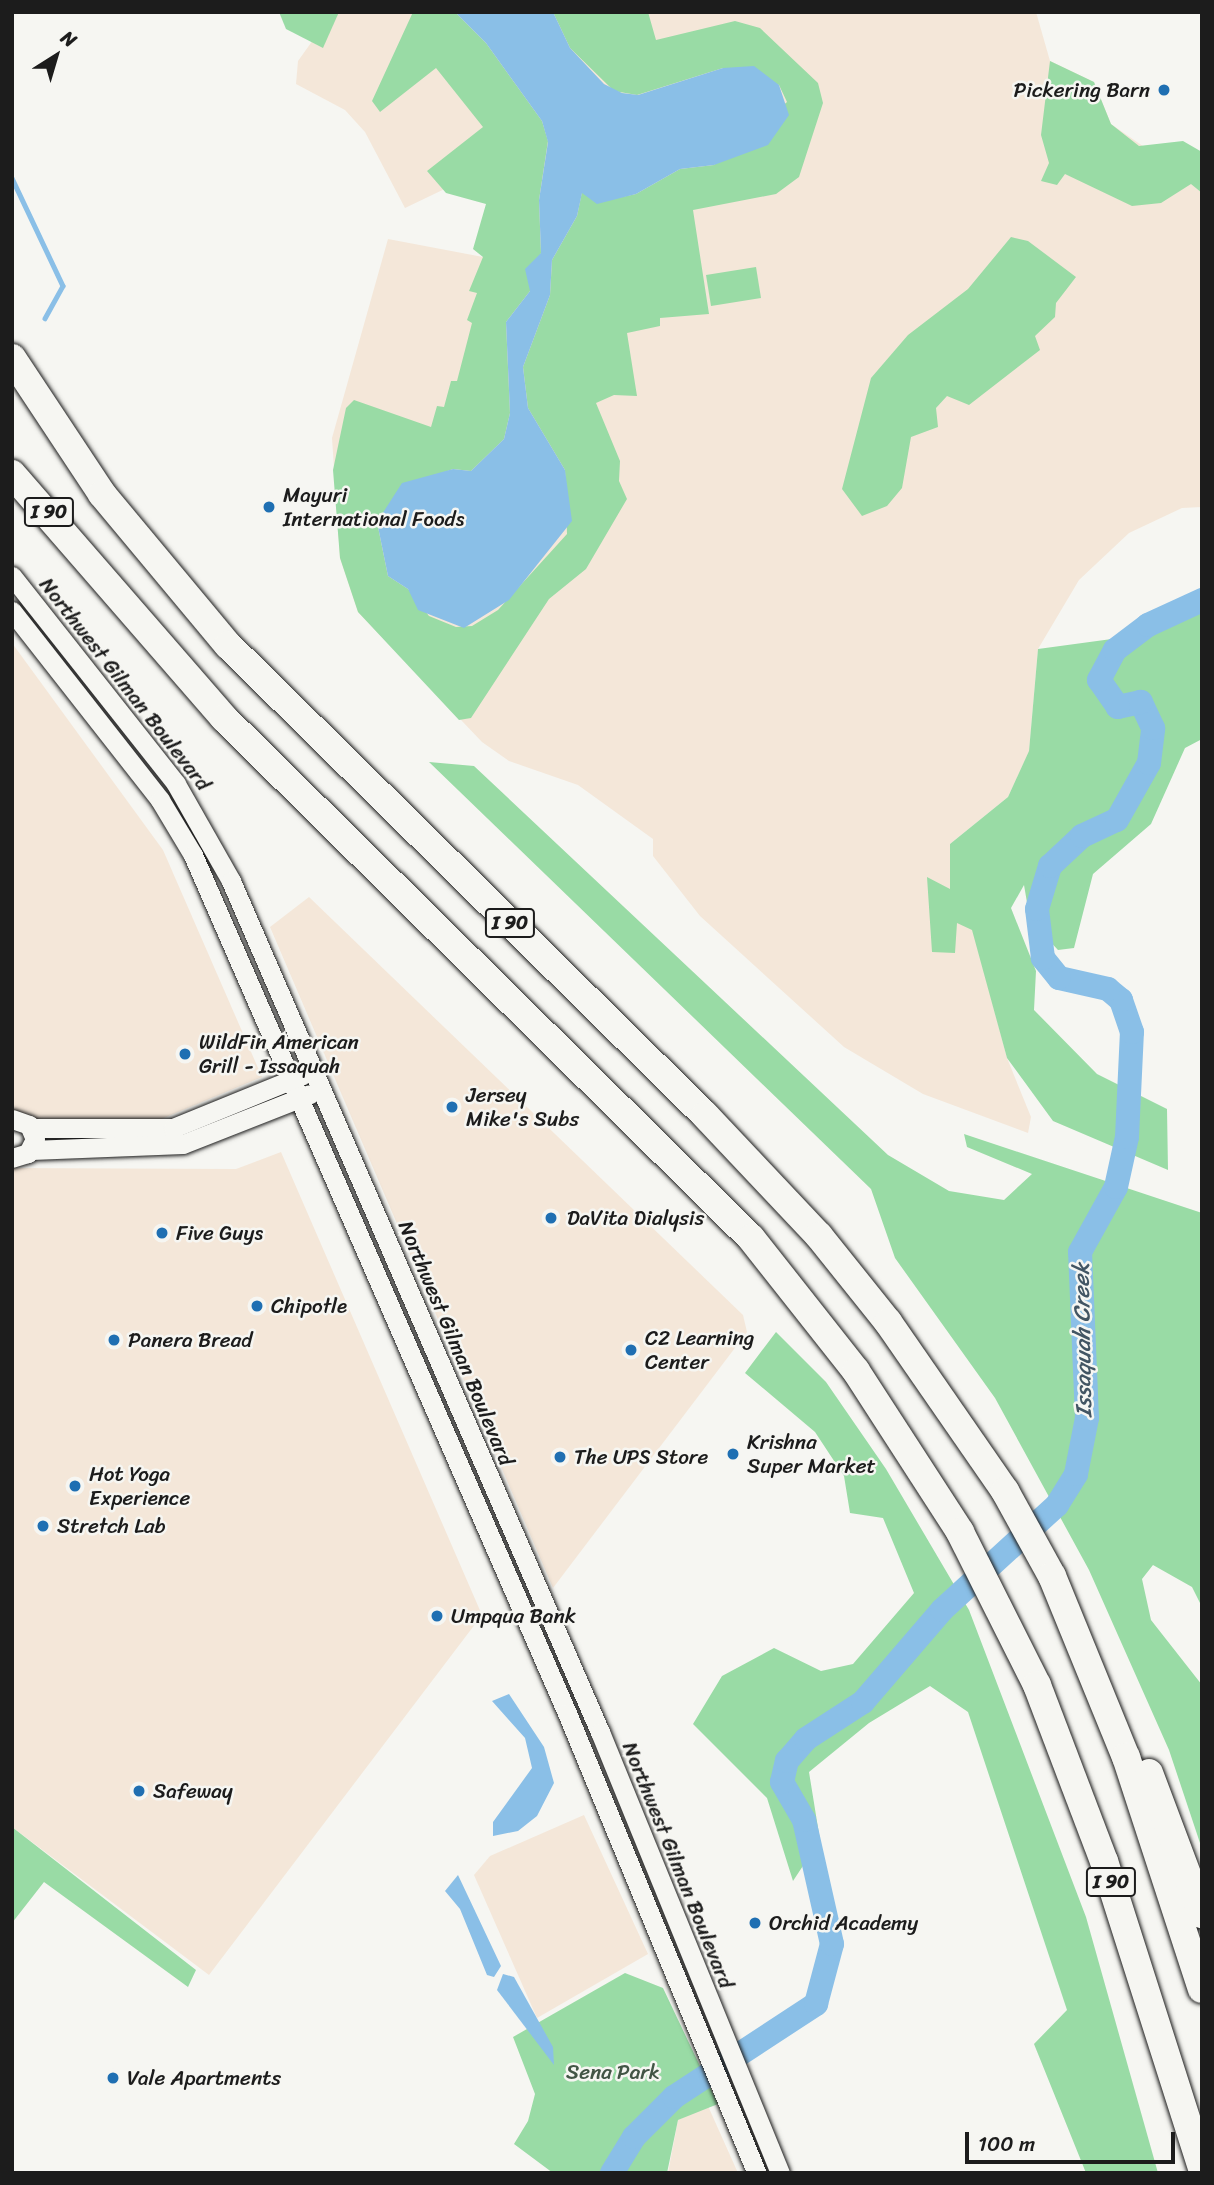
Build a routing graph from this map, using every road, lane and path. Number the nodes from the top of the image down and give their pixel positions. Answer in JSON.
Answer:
{"nodes":[{"id":1,"x":12,"y":358,"type":"edge"},
{"id":2,"x":12,"y":459,"type":"edge"},
{"id":3,"x":12,"y":474,"type":"edge"},
{"id":4,"x":86,"y":564,"type":"junction"},
{"id":5,"x":12,"y":576,"type":"edge"},
{"id":6,"x":12,"y":611,"type":"edge"},
{"id":7,"x":317,"y":1080,"type":"junction"},
{"id":8,"x":296,"y":1089,"type":"junction"},
{"id":9,"x":12,"y":1119,"type":"edge"},
{"id":10,"x":32,"y":1128,"type":"junction"},
{"id":11,"x":31,"y":1150,"type":"junction"},
{"id":12,"x":12,"y":1158,"type":"edge"},
{"id":13,"x":1078,"y":1635,"type":"junction"},
{"id":14,"x":1202,"y":1914,"type":"edge"},
{"id":15,"x":1202,"y":1989,"type":"edge"},
{"id":16,"x":1201,"y":2168,"type":"edge"},
{"id":17,"x":757,"y":2173,"type":"edge"},
{"id":18,"x":780,"y":2173,"type":"edge"}],
"edges":[{"from":1,"to":13,"type":"highway","number":"I 90"},
{"from":2,"to":4,"type":"highway","number":"I 90"},
{"from":3,"to":4,"type":"highway"},
{"from":4,"to":16,"type":"highway","number":"I 90"},
{"from":5,"to":7,"type":"street","name":"Northwest Gilman Boulevard"},
{"from":6,"to":8,"type":"street","name":"Northwest Gilman Boulevard"},
{"from":7,"to":8,"type":"street"},
{"from":7,"to":18,"type":"street","name":"Northwest Gilman Boulevard"},
{"from":8,"to":10,"type":"street"},
{"from":8,"to":11,"type":"street"},
{"from":8,"to":17,"type":"street","name":"Northwest Gilman Boulevard"},
{"from":9,"to":10,"type":"street"},
{"from":10,"to":11,"type":"street"},
{"from":11,"to":12,"type":"street"},
{"from":13,"to":14,"type":"highway"},
{"from":13,"to":15,"type":"highway","number":"I 90"}]}
